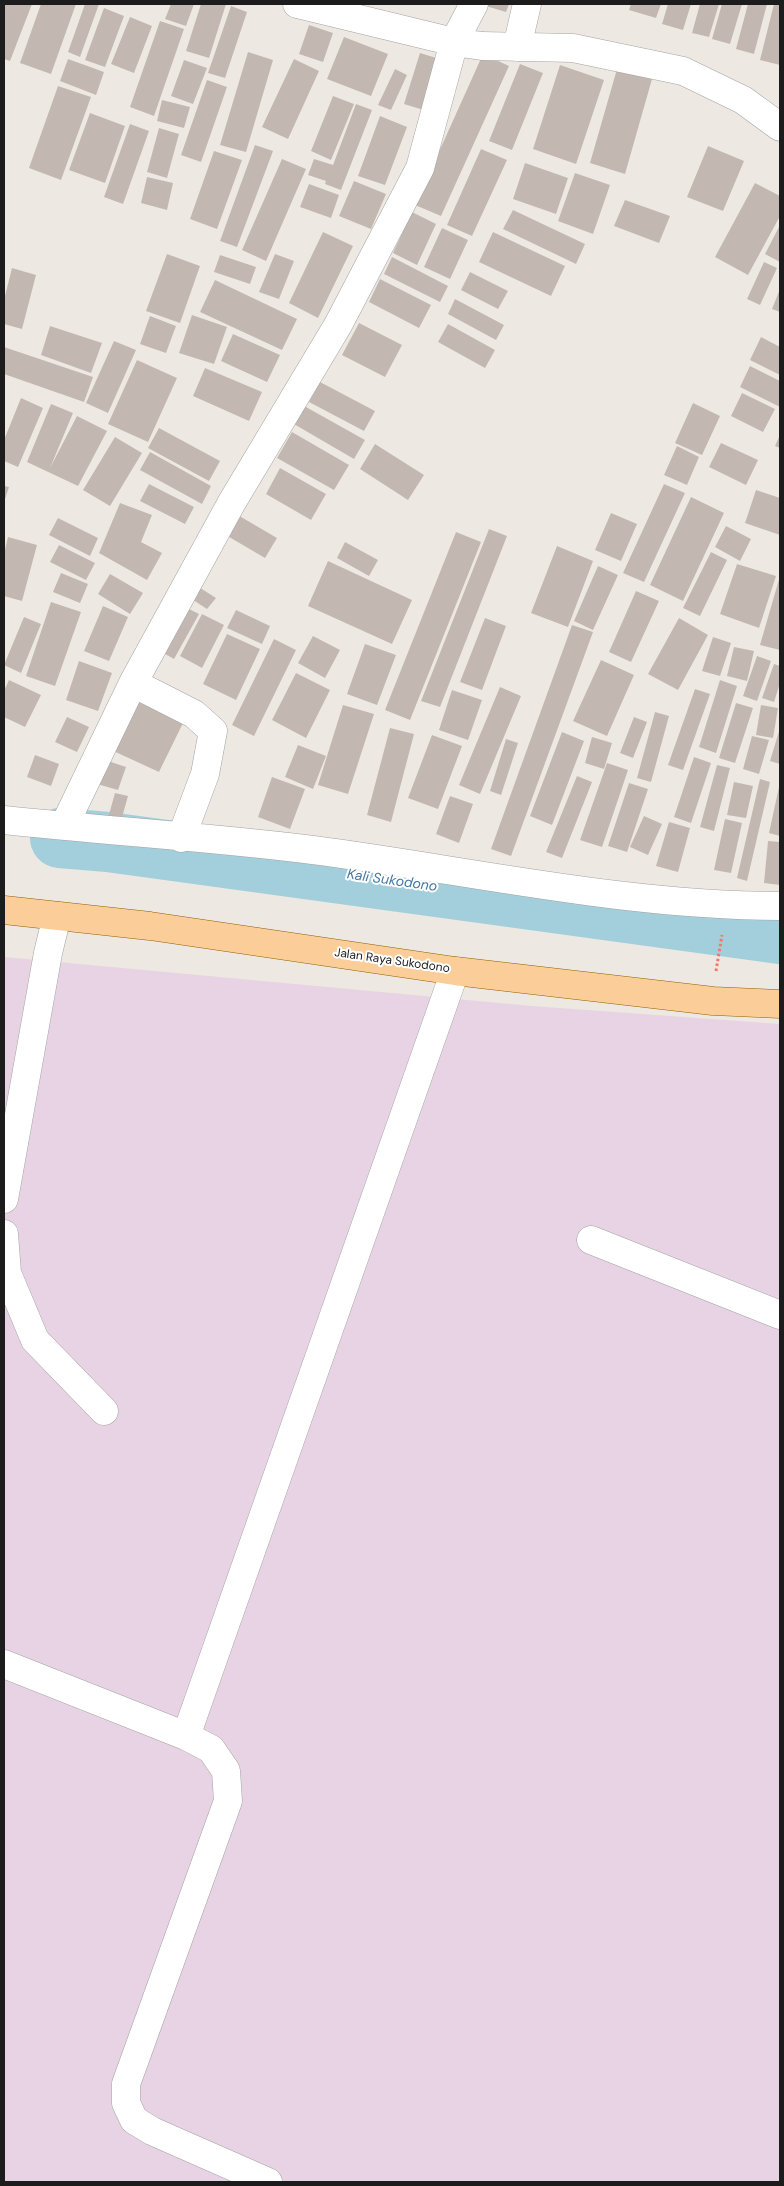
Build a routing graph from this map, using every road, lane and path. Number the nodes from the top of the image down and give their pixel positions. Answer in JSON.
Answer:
{"nodes":[{"id":1,"x":297,"y":4,"type":"edge"},
{"id":2,"x":474,"y":4,"type":"edge"},
{"id":3,"x":527,"y":4,"type":"edge"},
{"id":4,"x":464,"y":44,"type":"junction"},
{"id":5,"x":517,"y":47,"type":"junction"},
{"id":6,"x":780,"y":127,"type":"edge"},
{"id":7,"x":133,"y":683,"type":"junction"},
{"id":8,"x":4,"y":820,"type":"edge"},
{"id":9,"x":64,"y":826,"type":"junction"},
{"id":10,"x":181,"y":838,"type":"junction"},
{"id":11,"x":780,"y":906,"type":"edge"},
{"id":12,"x":4,"y":910,"type":"edge"},
{"id":13,"x":57,"y":916,"type":"junction"},
{"id":14,"x":722,"y":934,"type":"dead end"},
{"id":15,"x":455,"y":970,"type":"junction"},
{"id":16,"x":715,"y":973,"type":"dead end"},
{"id":17,"x":780,"y":1004,"type":"edge"},
{"id":18,"x":4,"y":1199,"type":"edge"},
{"id":19,"x":4,"y":1234,"type":"edge"},
{"id":20,"x":591,"y":1240,"type":"dead end"},
{"id":21,"x":780,"y":1315,"type":"edge"},
{"id":22,"x":104,"y":1411,"type":"dead end"},
{"id":23,"x":4,"y":1664,"type":"edge"},
{"id":24,"x":186,"y":1736,"type":"junction"},
{"id":25,"x":268,"y":2182,"type":"edge"}],
"edges":[{"from":1,"to":4,"type":"street"},
{"from":2,"to":4,"type":"street"},
{"from":3,"to":5,"type":"street"},
{"from":4,"to":5,"type":"street"},
{"from":4,"to":7,"type":"street"},
{"from":5,"to":6,"type":"street"},
{"from":7,"to":9,"type":"street"},
{"from":7,"to":10,"type":"street"},
{"from":8,"to":9,"type":"street"},
{"from":9,"to":10,"type":"street"},
{"from":10,"to":11,"type":"street"},
{"from":12,"to":13,"type":"main road","name":"Jalan Raya Sukodono"},
{"from":13,"to":15,"type":"main road","name":"Jalan Raya Sukodono"},
{"from":13,"to":18,"type":"street"},
{"from":14,"to":16,"type":"path"},
{"from":15,"to":17,"type":"main road","name":"Jalan Raya Sukodono"},
{"from":15,"to":24,"type":"street"},
{"from":19,"to":22,"type":"street"},
{"from":20,"to":21,"type":"street"},
{"from":23,"to":24,"type":"street"},
{"from":24,"to":25,"type":"street"}]}
